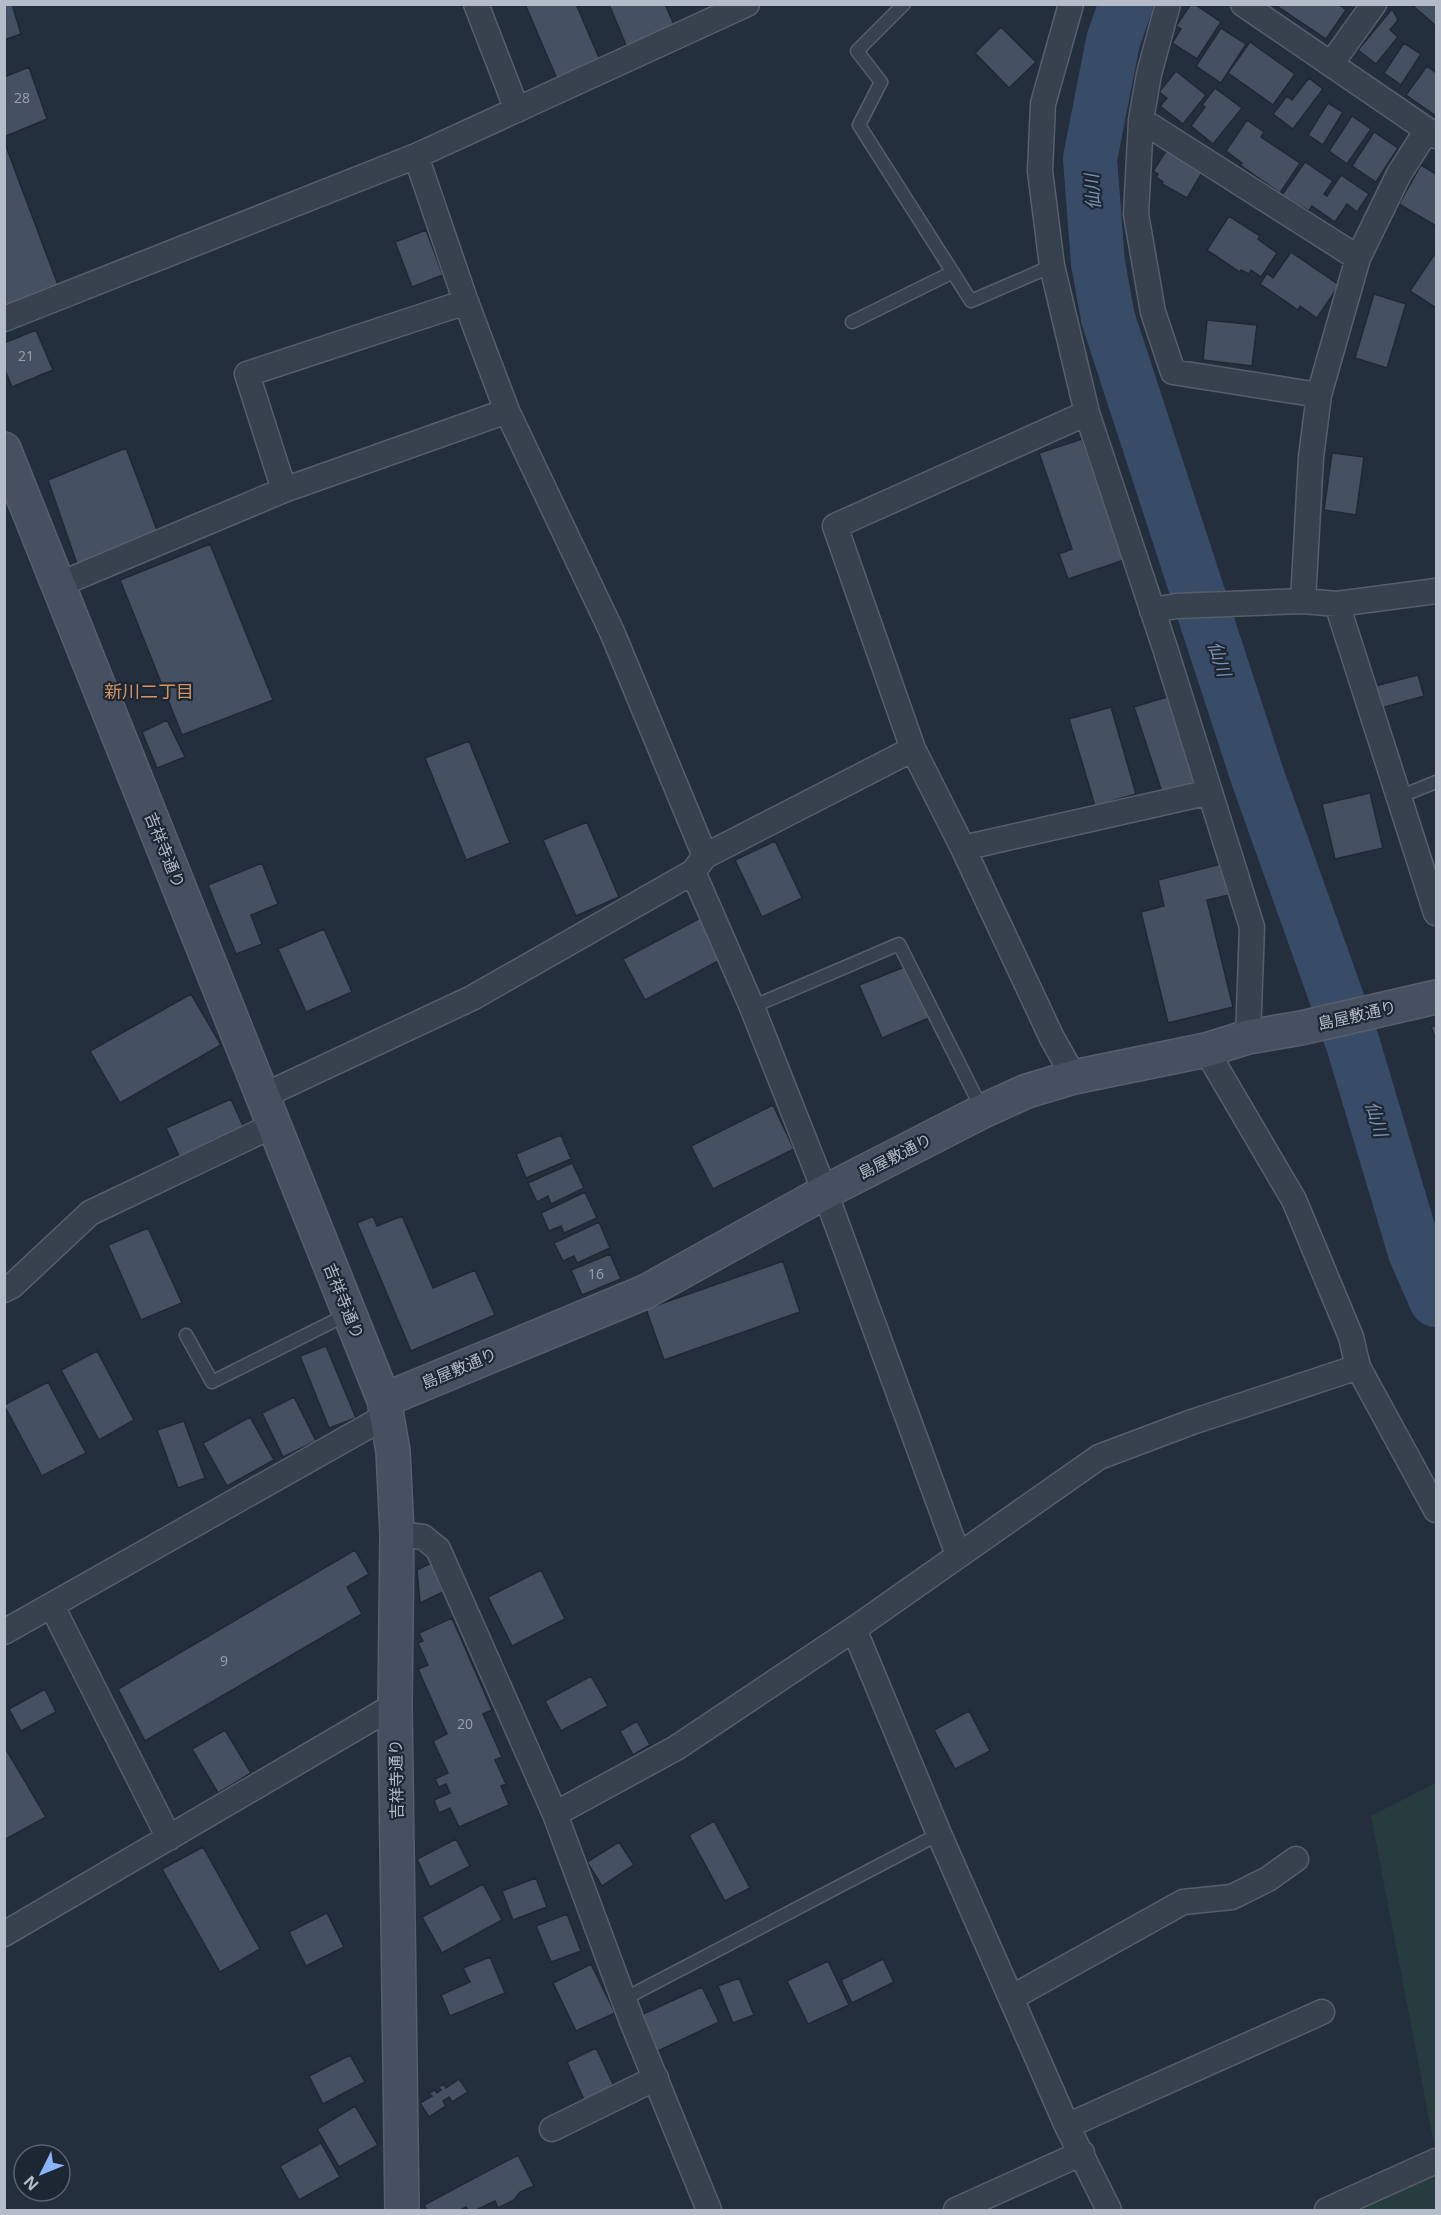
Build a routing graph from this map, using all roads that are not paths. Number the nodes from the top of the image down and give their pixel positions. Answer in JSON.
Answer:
{"nodes":[{"id":1,"x":476,"y":4,"type":"edge"},
{"id":2,"x":747,"y":4,"type":"edge"},
{"id":3,"x":904,"y":4,"type":"edge"},
{"id":4,"x":1071,"y":4,"type":"edge"},
{"id":5,"x":1168,"y":4,"type":"edge"},
{"id":6,"x":1243,"y":4,"type":"edge"},
{"id":7,"x":1374,"y":4,"type":"edge"},
{"id":8,"x":1331,"y":64,"type":"junction"},
{"id":9,"x":517,"y":110,"type":"junction"},
{"id":10,"x":1141,"y":120,"type":"junction"},
{"id":11,"x":1432,"y":133,"type":"edge"},
{"id":12,"x":416,"y":156,"type":"junction"},
{"id":13,"x":1358,"y":258,"type":"junction"},
{"id":14,"x":1052,"y":266,"type":"junction"},
{"id":15,"x":954,"y":272,"type":"junction"},
{"id":16,"x":466,"y":302,"type":"junction"},
{"id":17,"x":4,"y":319,"type":"edge"},
{"id":18,"x":852,"y":322,"type":"dead end"},
{"id":19,"x":1319,"y":395,"type":"junction"},
{"id":20,"x":507,"y":411,"type":"junction"},
{"id":21,"x":1087,"y":413,"type":"junction"},
{"id":22,"x":4,"y":449,"type":"edge"},
{"id":23,"x":284,"y":490,"type":"junction"},
{"id":24,"x":58,"y":585,"type":"junction"},
{"id":25,"x":1437,"y":591,"type":"edge"},
{"id":26,"x":1303,"y":601,"type":"junction"},
{"id":27,"x":1337,"y":604,"type":"junction"},
{"id":28,"x":1152,"y":610,"type":"junction"},
{"id":29,"x":913,"y":749,"type":"junction"},
{"id":30,"x":1437,"y":782,"type":"edge"},
{"id":31,"x":1210,"y":792,"type":"junction"},
{"id":32,"x":1399,"y":797,"type":"junction"},
{"id":33,"x":963,"y":848,"type":"junction"},
{"id":34,"x":699,"y":864,"type":"junction"},
{"id":35,"x":1437,"y":913,"type":"edge"},
{"id":36,"x":1437,"y":997,"type":"edge"},
{"id":37,"x":752,"y":1007,"type":"junction"},
{"id":38,"x":1248,"y":1037,"type":"junction"},
{"id":39,"x":1206,"y":1050,"type":"junction"},
{"id":40,"x":1074,"y":1077,"type":"junction"},
{"id":41,"x":269,"y":1111,"type":"junction"},
{"id":42,"x":983,"y":1111,"type":"junction"},
{"id":43,"x":825,"y":1192,"type":"junction"},
{"id":44,"x":4,"y":1290,"type":"edge"},
{"id":45,"x":349,"y":1314,"type":"junction"},
{"id":46,"x":186,"y":1335,"type":"dead end"},
{"id":47,"x":1358,"y":1367,"type":"junction"},
{"id":48,"x":386,"y":1407,"type":"junction"},
{"id":49,"x":1437,"y":1510,"type":"edge"},
{"id":50,"x":397,"y":1534,"type":"junction"},
{"id":51,"x":958,"y":1556,"type":"junction"},
{"id":52,"x":52,"y":1606,"type":"junction"},
{"id":53,"x":854,"y":1629,"type":"junction"},
{"id":54,"x":4,"y":1632,"type":"edge"},
{"id":55,"x":395,"y":1705,"type":"junction"},
{"id":56,"x":555,"y":1814,"type":"junction"},
{"id":57,"x":939,"y":1834,"type":"junction"},
{"id":58,"x":169,"y":1838,"type":"junction"},
{"id":59,"x":1296,"y":1859,"type":"dead end"},
{"id":60,"x":4,"y":1934,"type":"edge"},
{"id":61,"x":1011,"y":1998,"type":"junction"},
{"id":62,"x":624,"y":1999,"type":"junction"},
{"id":63,"x":1322,"y":2012,"type":"dead end"},
{"id":64,"x":656,"y":2078,"type":"junction"},
{"id":65,"x":1067,"y":2126,"type":"junction"},
{"id":66,"x":552,"y":2129,"type":"dead end"},
{"id":67,"x":1082,"y":2153,"type":"junction"},
{"id":68,"x":1437,"y":2161,"type":"edge"},
{"id":69,"x":402,"y":2211,"type":"edge"},
{"id":70,"x":709,"y":2211,"type":"edge"},
{"id":71,"x":956,"y":2211,"type":"edge"},
{"id":72,"x":1109,"y":2211,"type":"edge"},
{"id":73,"x":1327,"y":2211,"type":"edge"}],
"edges":[{"from":1,"to":9,"type":"street"},
{"from":2,"to":9,"type":"street"},
{"from":3,"to":15,"type":"lane"},
{"from":4,"to":14,"type":"street"},
{"from":5,"to":10,"type":"street"},
{"from":6,"to":8,"type":"street"},
{"from":7,"to":8,"type":"street"},
{"from":8,"to":11,"type":"street"},
{"from":9,"to":12,"type":"street"},
{"from":10,"to":13,"type":"street"},
{"from":10,"to":19,"type":"street"},
{"from":11,"to":13,"type":"street"},
{"from":12,"to":16,"type":"street"},
{"from":12,"to":17,"type":"street"},
{"from":13,"to":19,"type":"street"},
{"from":14,"to":15,"type":"lane"},
{"from":14,"to":21,"type":"street"},
{"from":15,"to":18,"type":"lane"},
{"from":16,"to":20,"type":"street"},
{"from":16,"to":23,"type":"street"},
{"from":19,"to":26,"type":"street"},
{"from":20,"to":23,"type":"street"},
{"from":20,"to":34,"type":"street"},
{"from":21,"to":28,"type":"street"},
{"from":21,"to":29,"type":"street"},
{"from":22,"to":24,"type":"main road","name":"吉祥寺通り"},
{"from":23,"to":24,"type":"street"},
{"from":24,"to":41,"type":"main road","name":"吉祥寺通り"},
{"from":25,"to":27,"type":"street"},
{"from":26,"to":27,"type":"street"},
{"from":26,"to":28,"type":"street"},
{"from":27,"to":32,"type":"street"},
{"from":28,"to":31,"type":"street"},
{"from":29,"to":33,"type":"street"},
{"from":29,"to":34,"type":"street"},
{"from":30,"to":32,"type":"lane"},
{"from":31,"to":33,"type":"street"},
{"from":31,"to":38,"type":"street"},
{"from":32,"to":35,"type":"street"},
{"from":33,"to":40,"type":"street"},
{"from":34,"to":37,"type":"street"},
{"from":34,"to":41,"type":"street"},
{"from":36,"to":38,"type":"main road","name":"島屋敷通り"},
{"from":37,"to":42,"type":"lane"},
{"from":37,"to":43,"type":"street"},
{"from":38,"to":39,"type":"main road","name":"島屋敷通り"},
{"from":39,"to":40,"type":"main road","name":"島屋敷通り"},
{"from":39,"to":47,"type":"street"},
{"from":40,"to":42,"type":"main road","name":"島屋敷通り"},
{"from":41,"to":44,"type":"street"},
{"from":41,"to":45,"type":"main road","name":"吉祥寺通り"},
{"from":42,"to":43,"type":"main road","name":"島屋敷通り"},
{"from":43,"to":48,"type":"main road","name":"島屋敷通り"},
{"from":43,"to":51,"type":"street"},
{"from":45,"to":46,"type":"lane"},
{"from":45,"to":48,"type":"main road","name":"吉祥寺通り"},
{"from":47,"to":49,"type":"street"},
{"from":47,"to":51,"type":"street"},
{"from":48,"to":50,"type":"main road","name":"吉祥寺通り"},
{"from":48,"to":52,"type":"street","name":"島屋敷通り"},
{"from":50,"to":55,"type":"main road","name":"吉祥寺通り"},
{"from":50,"to":56,"type":"street"},
{"from":51,"to":53,"type":"street"},
{"from":52,"to":54,"type":"street","name":"島屋敷通り"},
{"from":52,"to":58,"type":"street"},
{"from":53,"to":56,"type":"street"},
{"from":53,"to":57,"type":"street"},
{"from":55,"to":58,"type":"street"},
{"from":55,"to":69,"type":"main road","name":"吉祥寺通り"},
{"from":56,"to":62,"type":"street"},
{"from":57,"to":61,"type":"street"},
{"from":57,"to":62,"type":"lane"},
{"from":58,"to":60,"type":"street"},
{"from":59,"to":61,"type":"street"},
{"from":61,"to":65,"type":"street"},
{"from":62,"to":64,"type":"street"},
{"from":63,"to":65,"type":"street"},
{"from":64,"to":66,"type":"street"},
{"from":64,"to":70,"type":"street"},
{"from":65,"to":67,"type":"street"},
{"from":67,"to":71,"type":"street"},
{"from":67,"to":72,"type":"street"},
{"from":68,"to":73,"type":"street"}]}
